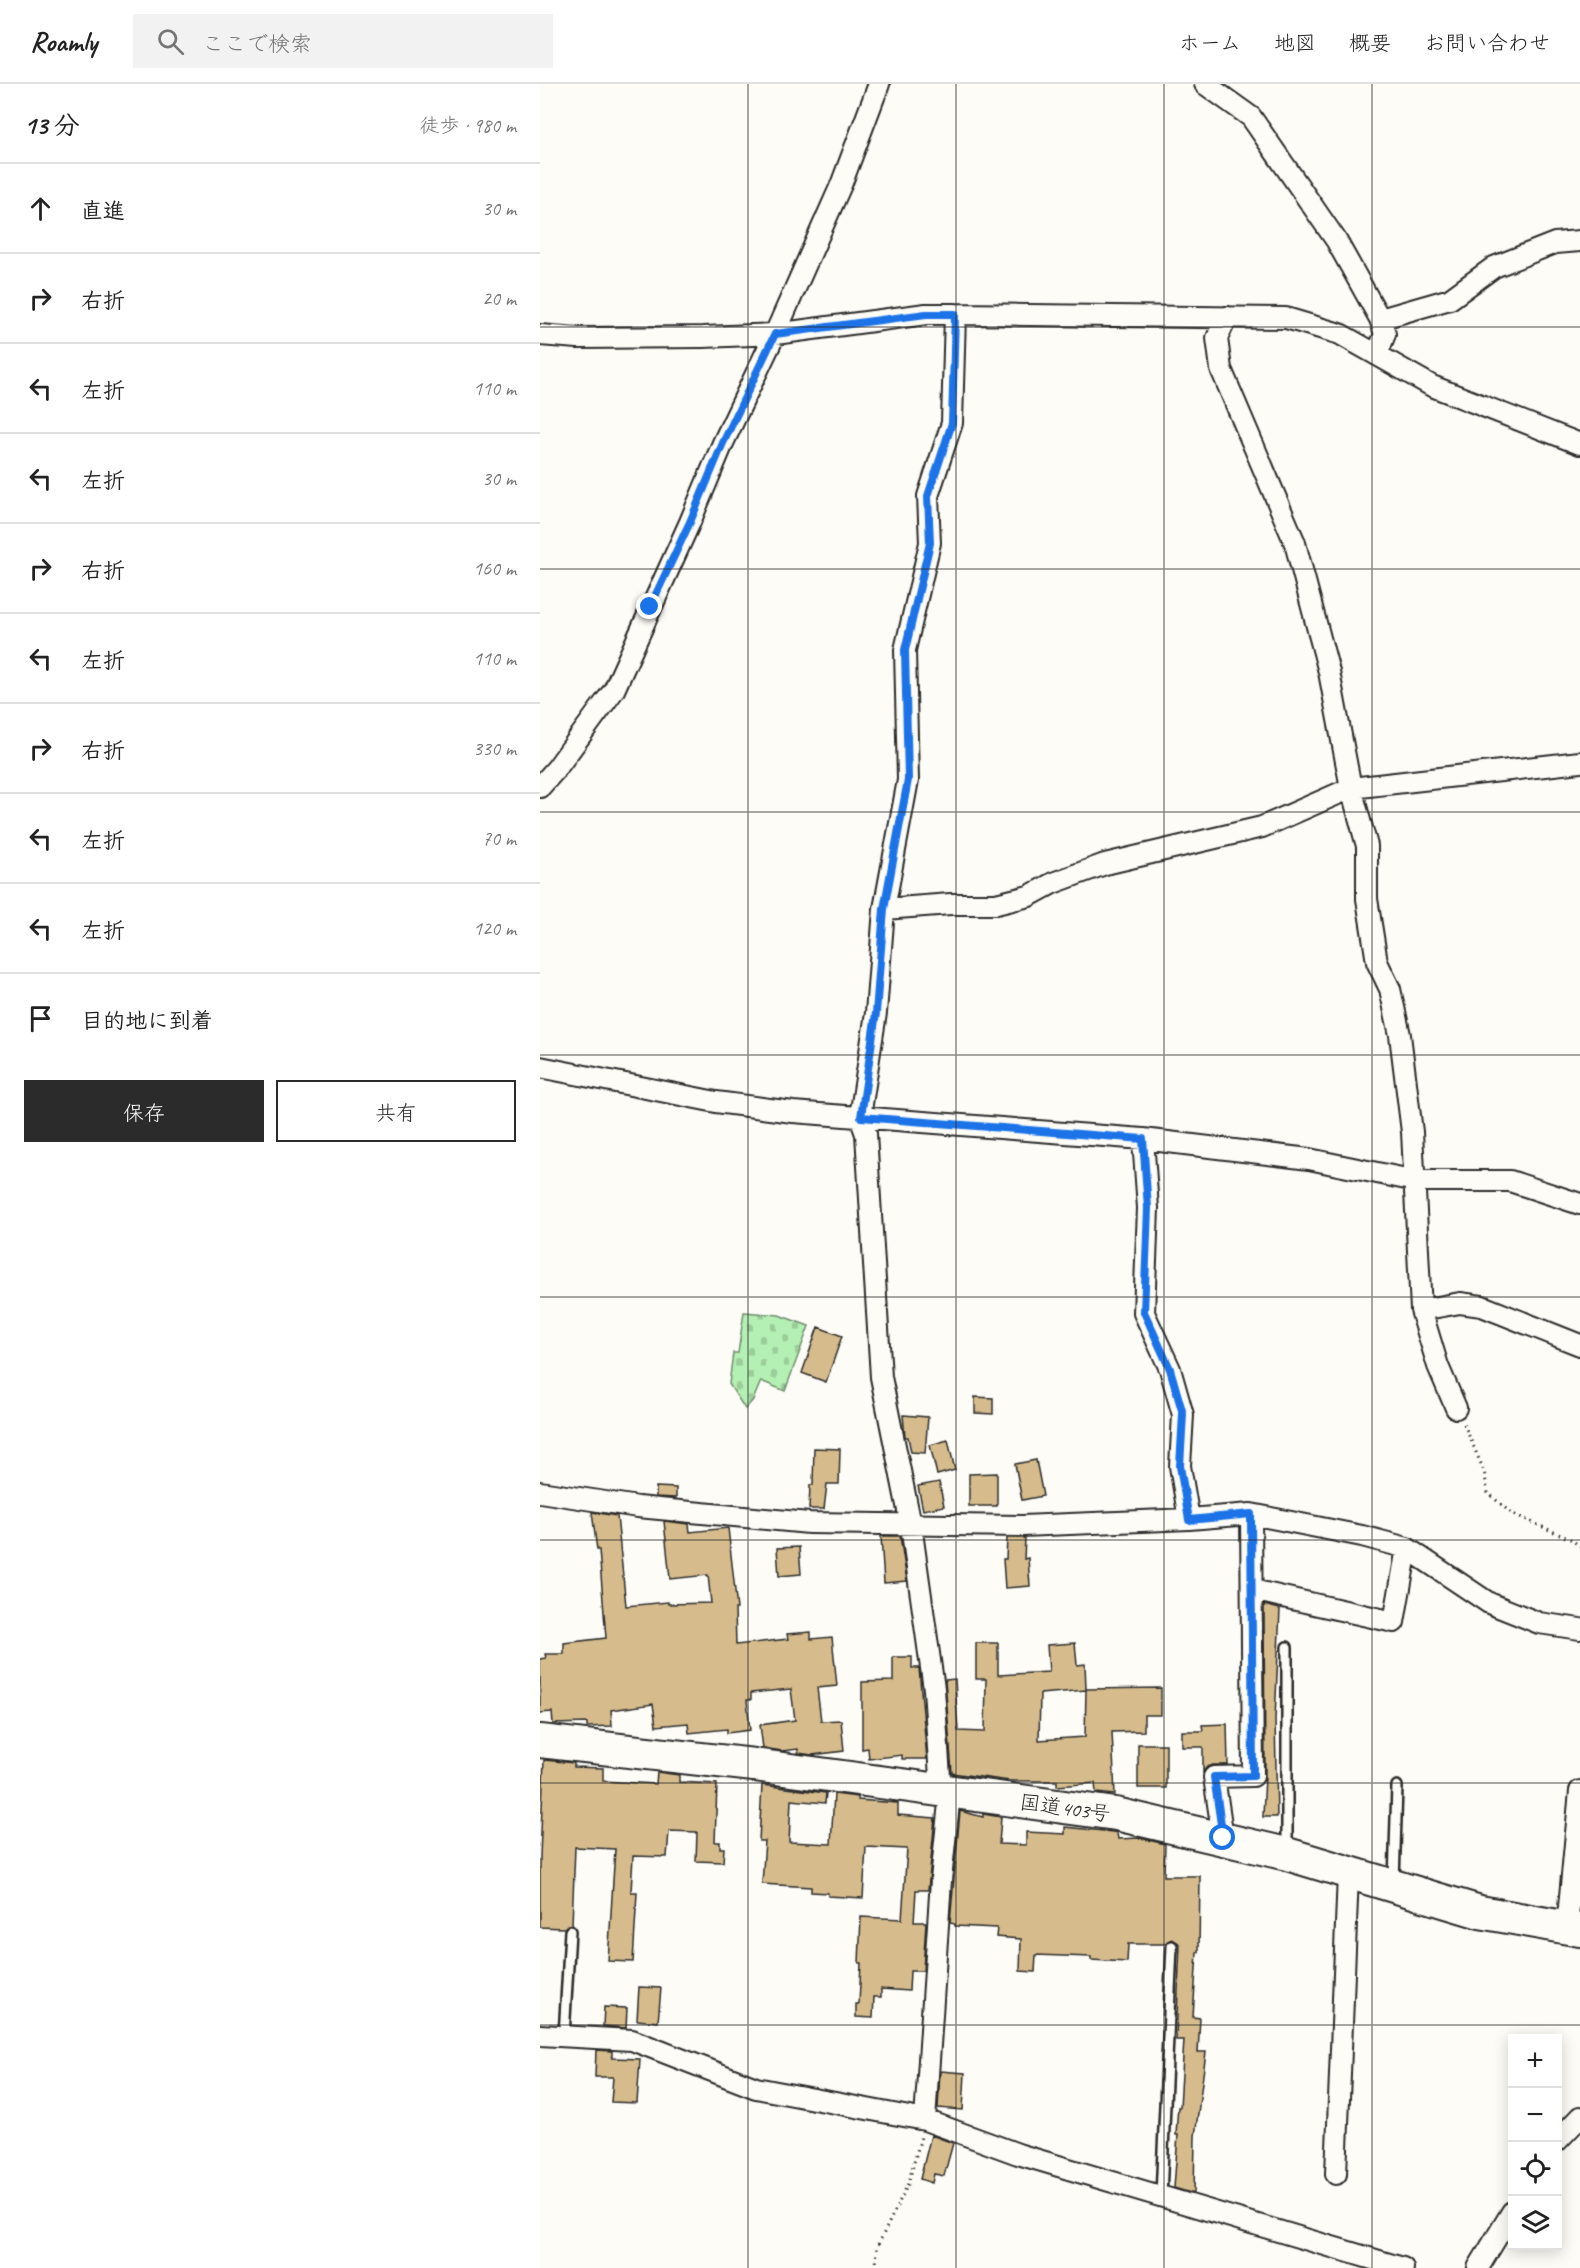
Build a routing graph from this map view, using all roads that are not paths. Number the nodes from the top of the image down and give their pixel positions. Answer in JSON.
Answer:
{"nodes":[{"id":1,"x":879,"y":84,"type":"edge"},
{"id":2,"x":1206,"y":84,"type":"edge"},
{"id":3,"x":1580,"y":241,"type":"edge"},
{"id":4,"x":955,"y":314,"type":"junction"},
{"id":5,"x":1227,"y":317,"type":"junction"},
{"id":6,"x":1380,"y":319,"type":"junction"},
{"id":7,"x":775,"y":334,"type":"junction"},
{"id":8,"x":540,"y":335,"type":"edge"},
{"id":9,"x":1377,"y":354,"type":"junction"},
{"id":10,"x":1580,"y":444,"type":"edge"},
{"id":11,"x":1580,"y":762,"type":"edge"},
{"id":12,"x":540,"y":787,"type":"edge"},
{"id":13,"x":1351,"y":788,"type":"junction"},
{"id":14,"x":884,"y":909,"type":"junction"},
{"id":15,"x":540,"y":1067,"type":"edge"},
{"id":16,"x":861,"y":1117,"type":"junction"},
{"id":17,"x":1143,"y":1139,"type":"junction"},
{"id":18,"x":1416,"y":1181,"type":"junction"},
{"id":19,"x":1580,"y":1204,"type":"edge"},
{"id":20,"x":1421,"y":1310,"type":"junction"},
{"id":21,"x":1580,"y":1345,"type":"edge"},
{"id":22,"x":1456,"y":1408,"type":"road end"},
{"id":23,"x":540,"y":1492,"type":"edge"},
{"id":24,"x":1251,"y":1514,"type":"junction"},
{"id":25,"x":1189,"y":1520,"type":"junction"},
{"id":26,"x":911,"y":1526,"type":"junction"},
{"id":27,"x":1407,"y":1548,"type":"junction"},
{"id":28,"x":1252,"y":1590,"type":"junction"},
{"id":29,"x":1580,"y":1629,"type":"edge"},
{"id":30,"x":1287,"y":1647,"type":"dead end"},
{"id":31,"x":540,"y":1741,"type":"edge"},
{"id":32,"x":1397,"y":1786,"type":"dead end"},
{"id":33,"x":1580,"y":1791,"type":"edge"},
{"id":34,"x":946,"y":1792,"type":"junction"},
{"id":35,"x":1223,"y":1838,"type":"junction"},
{"id":36,"x":1287,"y":1854,"type":"junction"},
{"id":37,"x":1348,"y":1874,"type":"junction"},
{"id":38,"x":1393,"y":1888,"type":"junction"},
{"id":39,"x":1573,"y":1929,"type":"edge"},
{"id":40,"x":570,"y":1931,"type":"dead end"},
{"id":41,"x":1172,"y":1946,"type":"dead end"},
{"id":42,"x":540,"y":2035,"type":"edge"},
{"id":43,"x":564,"y":2036,"type":"junction"},
{"id":44,"x":1580,"y":2117,"type":"edge"},
{"id":45,"x":925,"y":2120,"type":"junction"},
{"id":46,"x":1562,"y":2136,"type":"edge"},
{"id":47,"x":1336,"y":2174,"type":"dead end"},
{"id":48,"x":1161,"y":2196,"type":"junction"},
{"id":49,"x":1508,"y":2219,"type":"edge"},
{"id":50,"x":1403,"y":2268,"type":"edge"},
{"id":51,"x":1478,"y":2268,"type":"edge"}],
"edges":[{"from":1,"to":7,"type":"street"},
{"from":2,"to":6,"type":"street"},
{"from":3,"to":6,"type":"street"},
{"from":4,"to":5,"type":"street"},
{"from":4,"to":7,"type":"street"},
{"from":4,"to":14,"type":"street"},
{"from":5,"to":9,"type":"street"},
{"from":5,"to":13,"type":"street"},
{"from":6,"to":9,"type":"street"},
{"from":7,"to":8,"type":"street"},
{"from":7,"to":12,"type":"street"},
{"from":9,"to":10,"type":"street"},
{"from":11,"to":13,"type":"street"},
{"from":13,"to":14,"type":"street"},
{"from":13,"to":18,"type":"street"},
{"from":14,"to":16,"type":"street"},
{"from":15,"to":16,"type":"street"},
{"from":16,"to":17,"type":"street"},
{"from":16,"to":26,"type":"street"},
{"from":17,"to":18,"type":"street"},
{"from":17,"to":25,"type":"street"},
{"from":18,"to":19,"type":"street"},
{"from":18,"to":20,"type":"street"},
{"from":20,"to":21,"type":"street"},
{"from":20,"to":22,"type":"street"},
{"from":23,"to":26,"type":"street"},
{"from":24,"to":25,"type":"street"},
{"from":24,"to":27,"type":"street"},
{"from":24,"to":28,"type":"street"},
{"from":25,"to":26,"type":"street"},
{"from":26,"to":34,"type":"street"},
{"from":27,"to":28,"type":"street"},
{"from":27,"to":29,"type":"street"},
{"from":28,"to":35,"type":"street"},
{"from":30,"to":36,"type":"lane"},
{"from":31,"to":34,"type":"highway","name":"国道403号"},
{"from":32,"to":38,"type":"lane"},
{"from":33,"to":39,"type":"street"},
{"from":34,"to":35,"type":"highway","name":"国道403号"},
{"from":34,"to":45,"type":"street"},
{"from":35,"to":36,"type":"highway","name":"国道403号"},
{"from":36,"to":37,"type":"highway","name":"国道403号"},
{"from":37,"to":38,"type":"highway","name":"国道403号"},
{"from":37,"to":47,"type":"street"},
{"from":38,"to":39,"type":"highway","name":"国道403号"},
{"from":40,"to":43,"type":"lane"},
{"from":41,"to":48,"type":"lane"},
{"from":42,"to":43,"type":"street"},
{"from":43,"to":45,"type":"street"},
{"from":44,"to":46,"type":"street"},
{"from":45,"to":48,"type":"street"},
{"from":48,"to":50,"type":"street"},
{"from":49,"to":51,"type":"street"}]}
